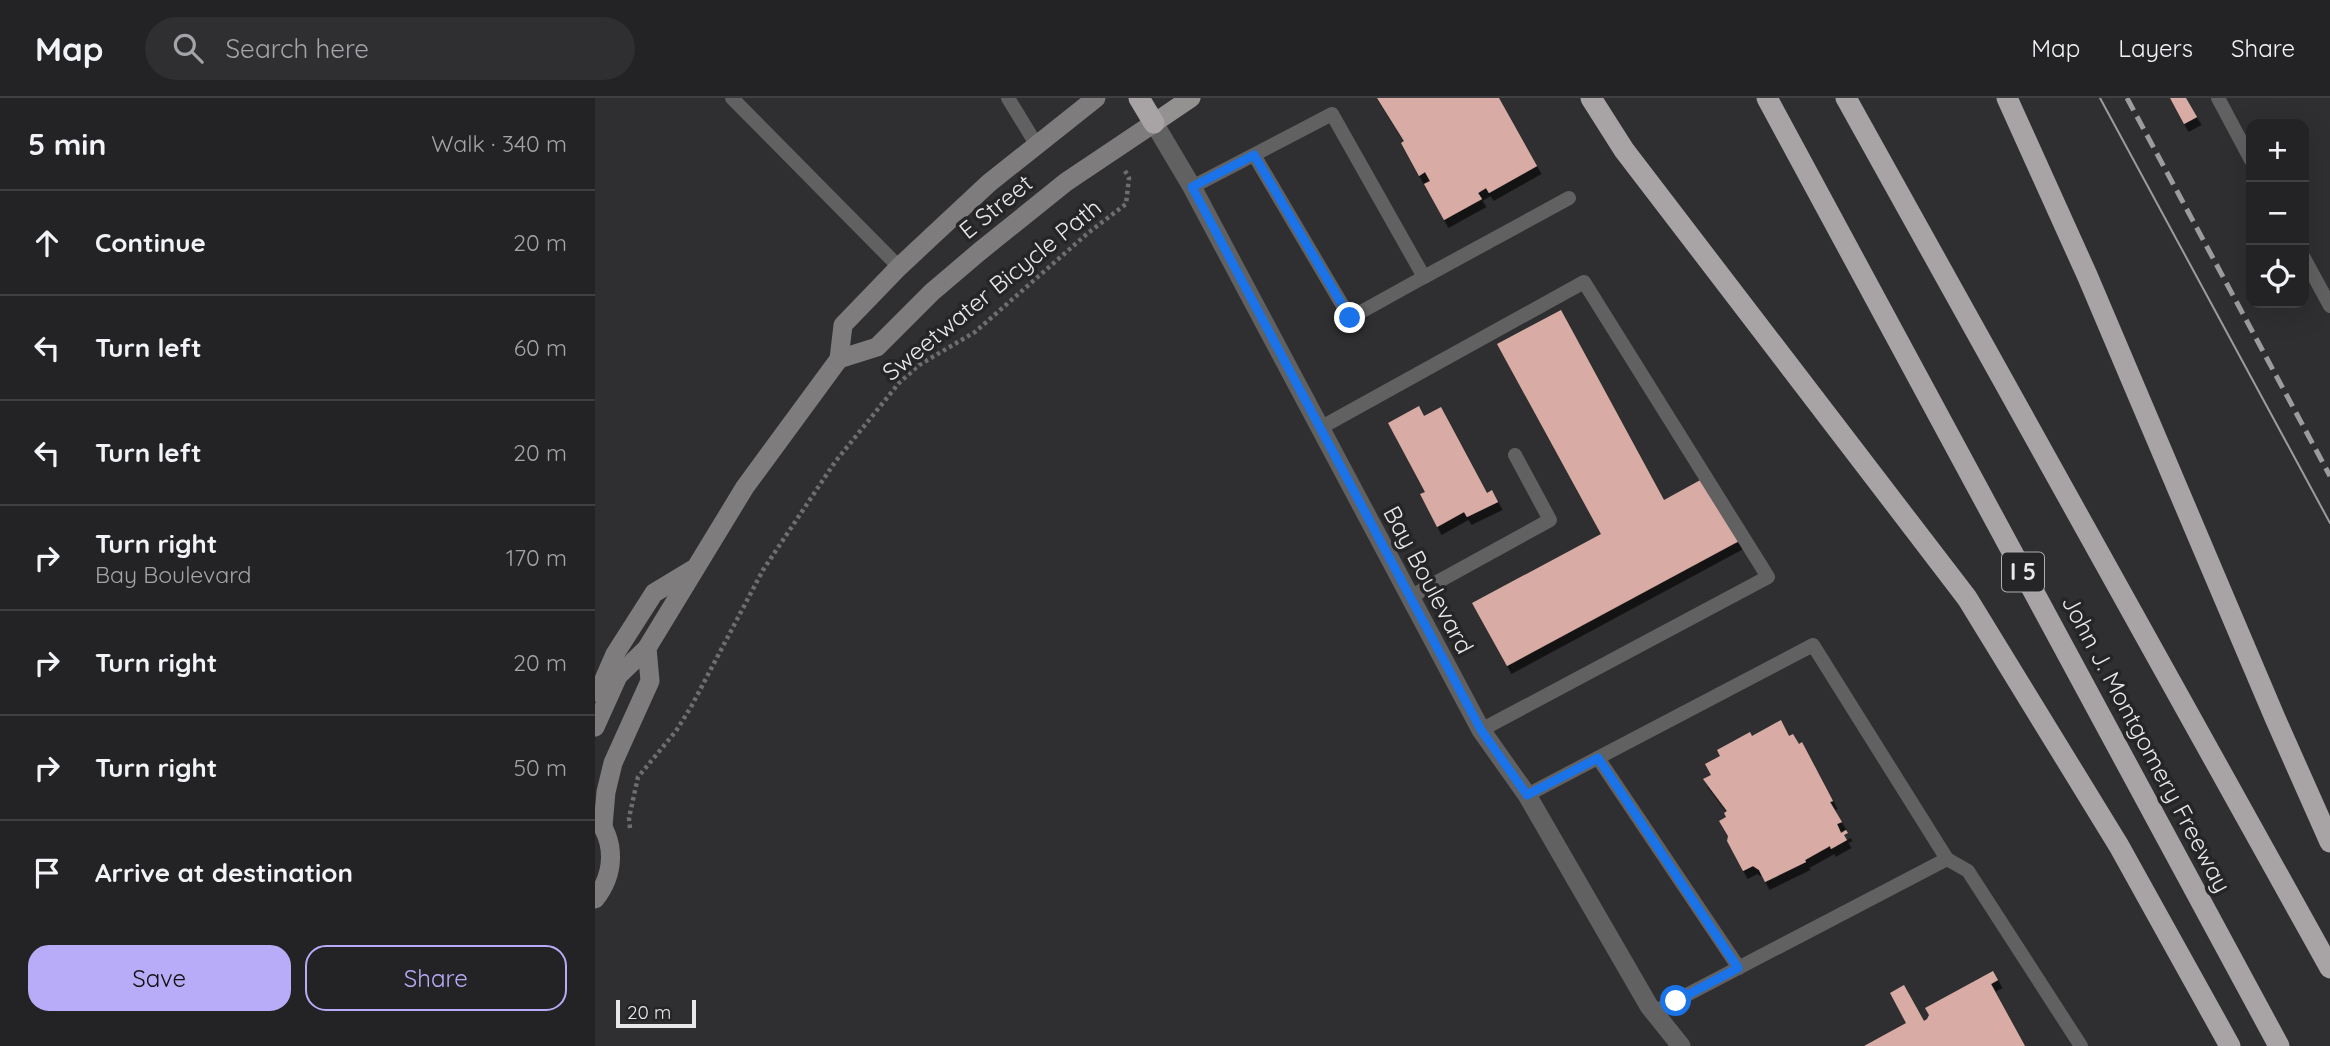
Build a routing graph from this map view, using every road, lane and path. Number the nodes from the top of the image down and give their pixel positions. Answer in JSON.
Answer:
{"nodes":[{"id":1,"x":732,"y":98,"type":"edge"},
{"id":2,"x":1008,"y":98,"type":"edge"},
{"id":3,"x":1096,"y":98,"type":"edge"},
{"id":4,"x":1139,"y":98,"type":"edge"},
{"id":5,"x":1191,"y":98,"type":"edge"},
{"id":6,"x":1591,"y":98,"type":"edge"},
{"id":7,"x":1767,"y":98,"type":"edge"},
{"id":8,"x":1846,"y":98,"type":"edge"},
{"id":9,"x":2007,"y":98,"type":"edge"},
{"id":10,"x":2218,"y":98,"type":"edge"},
{"id":11,"x":1154,"y":123,"type":"junction"},
{"id":12,"x":1036,"y":144,"type":"junction"},
{"id":13,"x":2246,"y":151,"type":"edge"},
{"id":14,"x":1254,"y":155,"type":"junction"},
{"id":15,"x":1129,"y":178,"type":"dead end"},
{"id":16,"x":1192,"y":187,"type":"junction"},
{"id":17,"x":1569,"y":198,"type":"dead end"},
{"id":18,"x":899,"y":267,"type":"junction"},
{"id":19,"x":2309,"y":267,"type":"edge"},
{"id":20,"x":1424,"y":277,"type":"junction"},
{"id":21,"x":2330,"y":306,"type":"edge"},
{"id":22,"x":839,"y":359,"type":"junction"},
{"id":23,"x":1320,"y":428,"type":"junction"},
{"id":24,"x":1515,"y":455,"type":"dead end"},
{"id":25,"x":693,"y":570,"type":"junction"},
{"id":26,"x":1410,"y":597,"type":"junction"},
{"id":27,"x":647,"y":649,"type":"junction"},
{"id":28,"x":595,"y":692,"type":"edge"},
{"id":29,"x":595,"y":727,"type":"edge"},
{"id":30,"x":1481,"y":730,"type":"junction"},
{"id":31,"x":1598,"y":758,"type":"junction"},
{"id":32,"x":638,"y":777,"type":"dead end"},
{"id":33,"x":1527,"y":795,"type":"junction"},
{"id":34,"x":599,"y":820,"type":"edge"},
{"id":35,"x":2330,"y":842,"type":"edge"},
{"id":36,"x":1947,"y":859,"type":"junction"},
{"id":37,"x":595,"y":899,"type":"edge"},
{"id":38,"x":1738,"y":968,"type":"junction"},
{"id":39,"x":2330,"y":968,"type":"edge"},
{"id":40,"x":1654,"y":1012,"type":"junction"},
{"id":41,"x":1681,"y":1046,"type":"edge"},
{"id":42,"x":2081,"y":1046,"type":"edge"},
{"id":43,"x":2230,"y":1046,"type":"edge"},
{"id":44,"x":2279,"y":1046,"type":"edge"}],
"edges":[{"from":1,"to":18,"type":"lane"},
{"from":2,"to":12,"type":"lane"},
{"from":3,"to":12,"type":"main road","name":"E Street"},
{"from":4,"to":11,"type":"highway"},
{"from":5,"to":11,"type":"main road","name":"E Street"},
{"from":6,"to":43,"type":"highway"},
{"from":7,"to":44,"type":"highway","name":"John J. Montgomery Freeway","number":"I 5"},
{"from":8,"to":39,"type":"highway","name":"John J. Montgomery Freeway"},
{"from":9,"to":35,"type":"highway"},
{"from":10,"to":13,"type":"lane"},
{"from":11,"to":16,"type":"street","name":"Bay Boulevard"},
{"from":11,"to":22,"type":"main road","name":"E Street"},
{"from":12,"to":18,"type":"main road","name":"E Street"},
{"from":14,"to":16,"type":"lane"},
{"from":14,"to":20,"type":"lane"},
{"from":14,"to":20,"type":"lane"},
{"from":15,"to":32,"type":"path","name":"Sweetwater Bicycle Path"},
{"from":16,"to":23,"type":"street","name":"Bay Boulevard"},
{"from":17,"to":20,"type":"lane"},
{"from":18,"to":22,"type":"main road","name":"E Street"},
{"from":19,"to":21,"type":"lane"},
{"from":22,"to":25,"type":"main road","name":"E Street"},
{"from":23,"to":26,"type":"street","name":"Bay Boulevard"},
{"from":23,"to":30,"type":"lane"},
{"from":24,"to":26,"type":"lane"},
{"from":25,"to":27,"type":"main road","name":"E Street"},
{"from":25,"to":28,"type":"main road"},
{"from":26,"to":30,"type":"street","name":"Bay Boulevard"},
{"from":27,"to":29,"type":"main road","name":"E Street"},
{"from":27,"to":34,"type":"main road"},
{"from":30,"to":33,"type":"street","name":"Bay Boulevard"},
{"from":31,"to":33,"type":"lane"},
{"from":31,"to":36,"type":"lane"},
{"from":31,"to":38,"type":"lane"},
{"from":33,"to":40,"type":"street","name":"Bay Boulevard"},
{"from":34,"to":37,"type":"main road"},
{"from":36,"to":38,"type":"lane"},
{"from":36,"to":42,"type":"lane"},
{"from":38,"to":40,"type":"lane"},
{"from":40,"to":41,"type":"street","name":"Bay Boulevard"}]}
